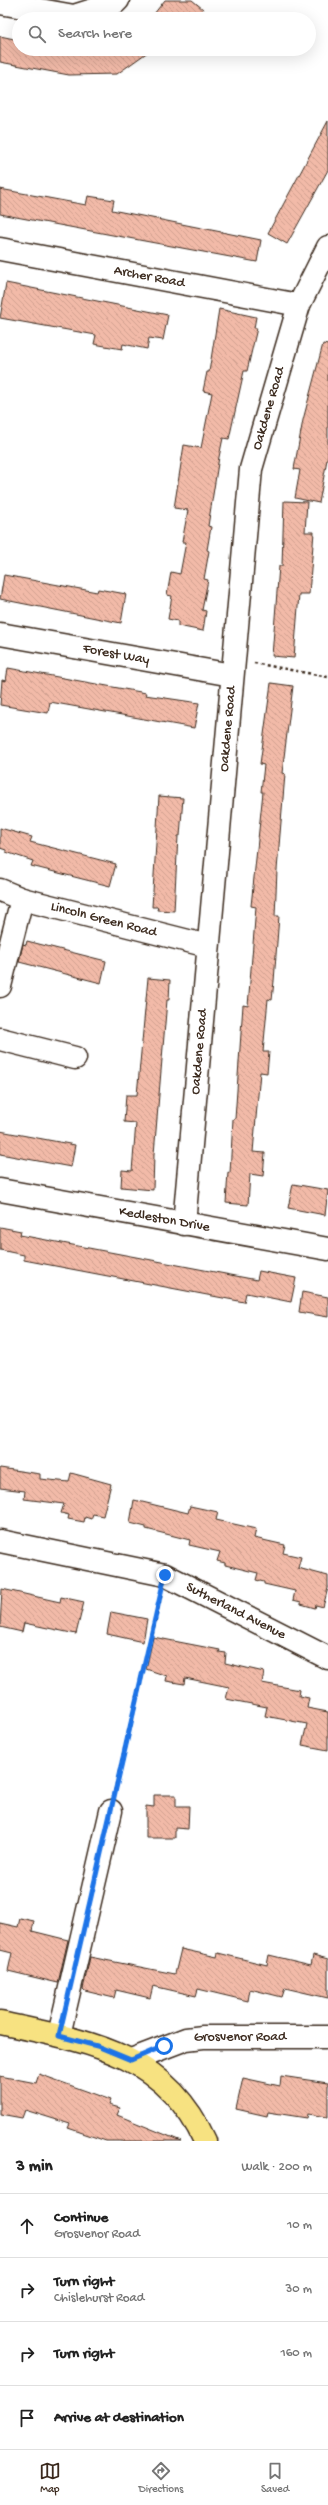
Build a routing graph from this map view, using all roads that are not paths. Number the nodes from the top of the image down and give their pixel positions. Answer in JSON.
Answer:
{"nodes":[{"id":1,"x":118,"y":0,"type":"edge"},
{"id":2,"x":0,"y":3,"type":"edge"},
{"id":3,"x":51,"y":12,"type":"edge"},
{"id":4,"x":87,"y":12,"type":"edge"},
{"id":5,"x":328,"y":247,"type":"edge"},
{"id":6,"x":0,"y":249,"type":"edge"},
{"id":7,"x":299,"y":305,"type":"junction"},
{"id":8,"x":0,"y":634,"type":"edge"},
{"id":9,"x":233,"y":667,"type":"junction"},
{"id":10,"x":0,"y":890,"type":"edge"},
{"id":11,"x":22,"y":898,"type":"junction"},
{"id":12,"x":208,"y":946,"type":"junction"},
{"id":13,"x":0,"y":986,"type":"edge"},
{"id":14,"x":0,"y":1039,"type":"edge"},
{"id":15,"x":75,"y":1058,"type":"dead end"},
{"id":16,"x":0,"y":1190,"type":"edge"},
{"id":17,"x":184,"y":1224,"type":"junction"},
{"id":18,"x":328,"y":1249,"type":"edge"},
{"id":19,"x":0,"y":1541,"type":"edge"},
{"id":20,"x":328,"y":1658,"type":"edge"},
{"id":21,"x":110,"y":1811,"type":"road end"},
{"id":22,"x":0,"y":2023,"type":"edge"},
{"id":23,"x":59,"y":2036,"type":"junction"},
{"id":24,"x":328,"y":2037,"type":"edge"},
{"id":25,"x":131,"y":2060,"type":"junction"},
{"id":26,"x":205,"y":2141,"type":"edge"}],
"edges":[{"from":1,"to":4,"type":"street"},
{"from":2,"to":3,"type":"street"},
{"from":5,"to":7,"type":"street","name":"Oakdene Road"},
{"from":6,"to":7,"type":"street","name":"Archer Road"},
{"from":7,"to":9,"type":"street","name":"Oakdene Road"},
{"from":8,"to":9,"type":"street","name":"Forest Way"},
{"from":9,"to":12,"type":"street","name":"Oakdene Road"},
{"from":10,"to":11,"type":"street","name":"Lincoln Green Road"},
{"from":11,"to":12,"type":"street","name":"Lincoln Green Road"},
{"from":11,"to":13,"type":"street"},
{"from":12,"to":17,"type":"street","name":"Oakdene Road"},
{"from":14,"to":15,"type":"street"},
{"from":16,"to":17,"type":"street","name":"Kedleston Drive"},
{"from":17,"to":18,"type":"street","name":"Kedleston Drive"},
{"from":19,"to":20,"type":"street","name":"Sutherland Avenue"},
{"from":21,"to":23,"type":"street"},
{"from":22,"to":23,"type":"main road"},
{"from":23,"to":25,"type":"main road"},
{"from":24,"to":25,"type":"street","name":"Grosvenor Road"},
{"from":25,"to":26,"type":"main road"}]}
